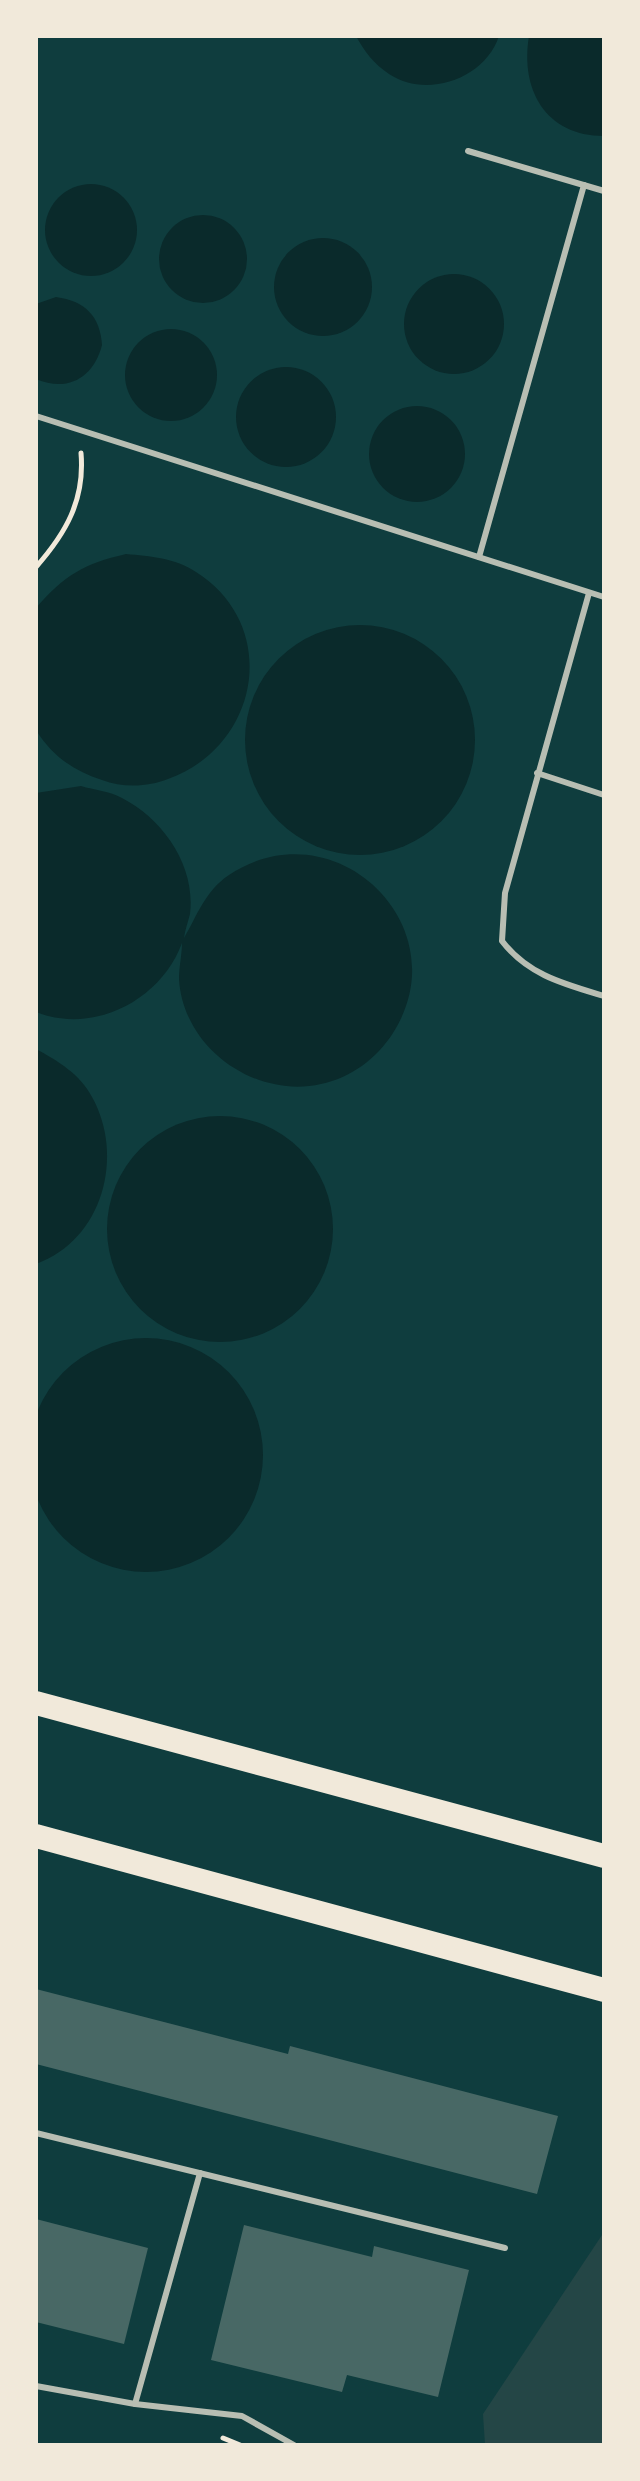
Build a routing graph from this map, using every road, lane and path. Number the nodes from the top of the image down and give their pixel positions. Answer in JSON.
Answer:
{"nodes":[{"id":1,"x":468,"y":151,"type":"dead end"},
{"id":2,"x":584,"y":185,"type":"junction"},
{"id":3,"x":604,"y":191,"type":"edge"},
{"id":4,"x":36,"y":416,"type":"edge"},
{"id":5,"x":79,"y":430,"type":"junction"},
{"id":6,"x":479,"y":557,"type":"junction"},
{"id":7,"x":36,"y":567,"type":"edge"},
{"id":8,"x":589,"y":593,"type":"junction"},
{"id":9,"x":604,"y":597,"type":"edge"},
{"id":10,"x":536,"y":775,"type":"junction"},
{"id":11,"x":604,"y":795,"type":"edge"},
{"id":12,"x":604,"y":996,"type":"edge"},
{"id":13,"x":36,"y":1703,"type":"edge"},
{"id":14,"x":36,"y":1836,"type":"edge"},
{"id":15,"x":604,"y":1856,"type":"edge"},
{"id":16,"x":604,"y":1990,"type":"edge"},
{"id":17,"x":36,"y":2133,"type":"edge"},
{"id":18,"x":200,"y":2173,"type":"junction"},
{"id":19,"x":505,"y":2248,"type":"dead end"},
{"id":20,"x":36,"y":2386,"type":"edge"},
{"id":21,"x":135,"y":2404,"type":"junction"},
{"id":22,"x":294,"y":2445,"type":"edge"}],
"edges":[{"from":1,"to":2,"type":"lane"},
{"from":2,"to":3,"type":"lane"},
{"from":2,"to":6,"type":"lane"},
{"from":4,"to":5,"type":"lane"},
{"from":5,"to":6,"type":"lane"},
{"from":5,"to":7,"type":"path"},
{"from":6,"to":8,"type":"lane"},
{"from":8,"to":9,"type":"lane"},
{"from":8,"to":10,"type":"lane"},
{"from":10,"to":11,"type":"lane"},
{"from":10,"to":12,"type":"lane"},
{"from":13,"to":15,"type":"highway"},
{"from":14,"to":16,"type":"highway"},
{"from":17,"to":18,"type":"lane"},
{"from":18,"to":19,"type":"lane"},
{"from":18,"to":21,"type":"lane"},
{"from":20,"to":21,"type":"lane"},
{"from":21,"to":22,"type":"lane"}]}
